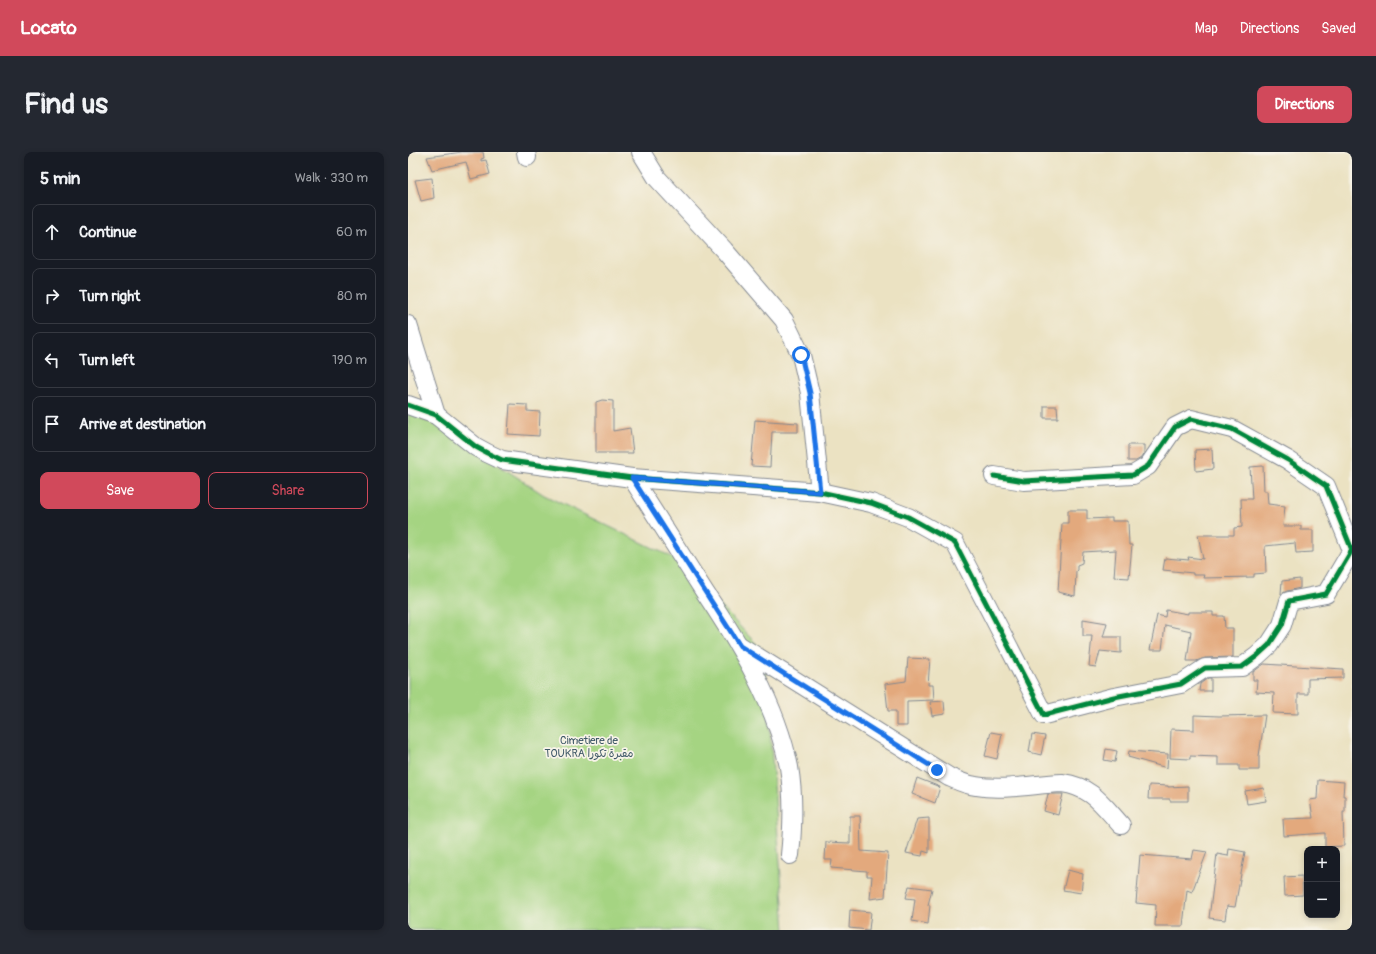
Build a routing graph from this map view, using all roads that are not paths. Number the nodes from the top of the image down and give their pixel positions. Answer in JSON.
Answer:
{"nodes":[{"id":1,"x":641,"y":152,"type":"edge"},
{"id":2,"x":408,"y":325,"type":"edge"},
{"id":3,"x":408,"y":406,"type":"edge"},
{"id":4,"x":436,"y":415,"type":"junction"},
{"id":5,"x":994,"y":476,"type":"dead end"},
{"id":6,"x":632,"y":478,"type":"junction"},
{"id":7,"x":820,"y":492,"type":"junction"},
{"id":8,"x":1352,"y":550,"type":"edge"},
{"id":9,"x":740,"y":646,"type":"junction"},
{"id":10,"x":1121,"y":825,"type":"dead end"},
{"id":11,"x":790,"y":855,"type":"dead end"}],
"edges":[{"from":1,"to":7,"type":"street"},
{"from":2,"to":4,"type":"street"},
{"from":3,"to":4,"type":"street"},
{"from":4,"to":6,"type":"street"},
{"from":5,"to":8,"type":"street"},
{"from":6,"to":7,"type":"street"},
{"from":6,"to":9,"type":"street"},
{"from":7,"to":8,"type":"street"},
{"from":9,"to":10,"type":"street"},
{"from":9,"to":11,"type":"street"}]}
